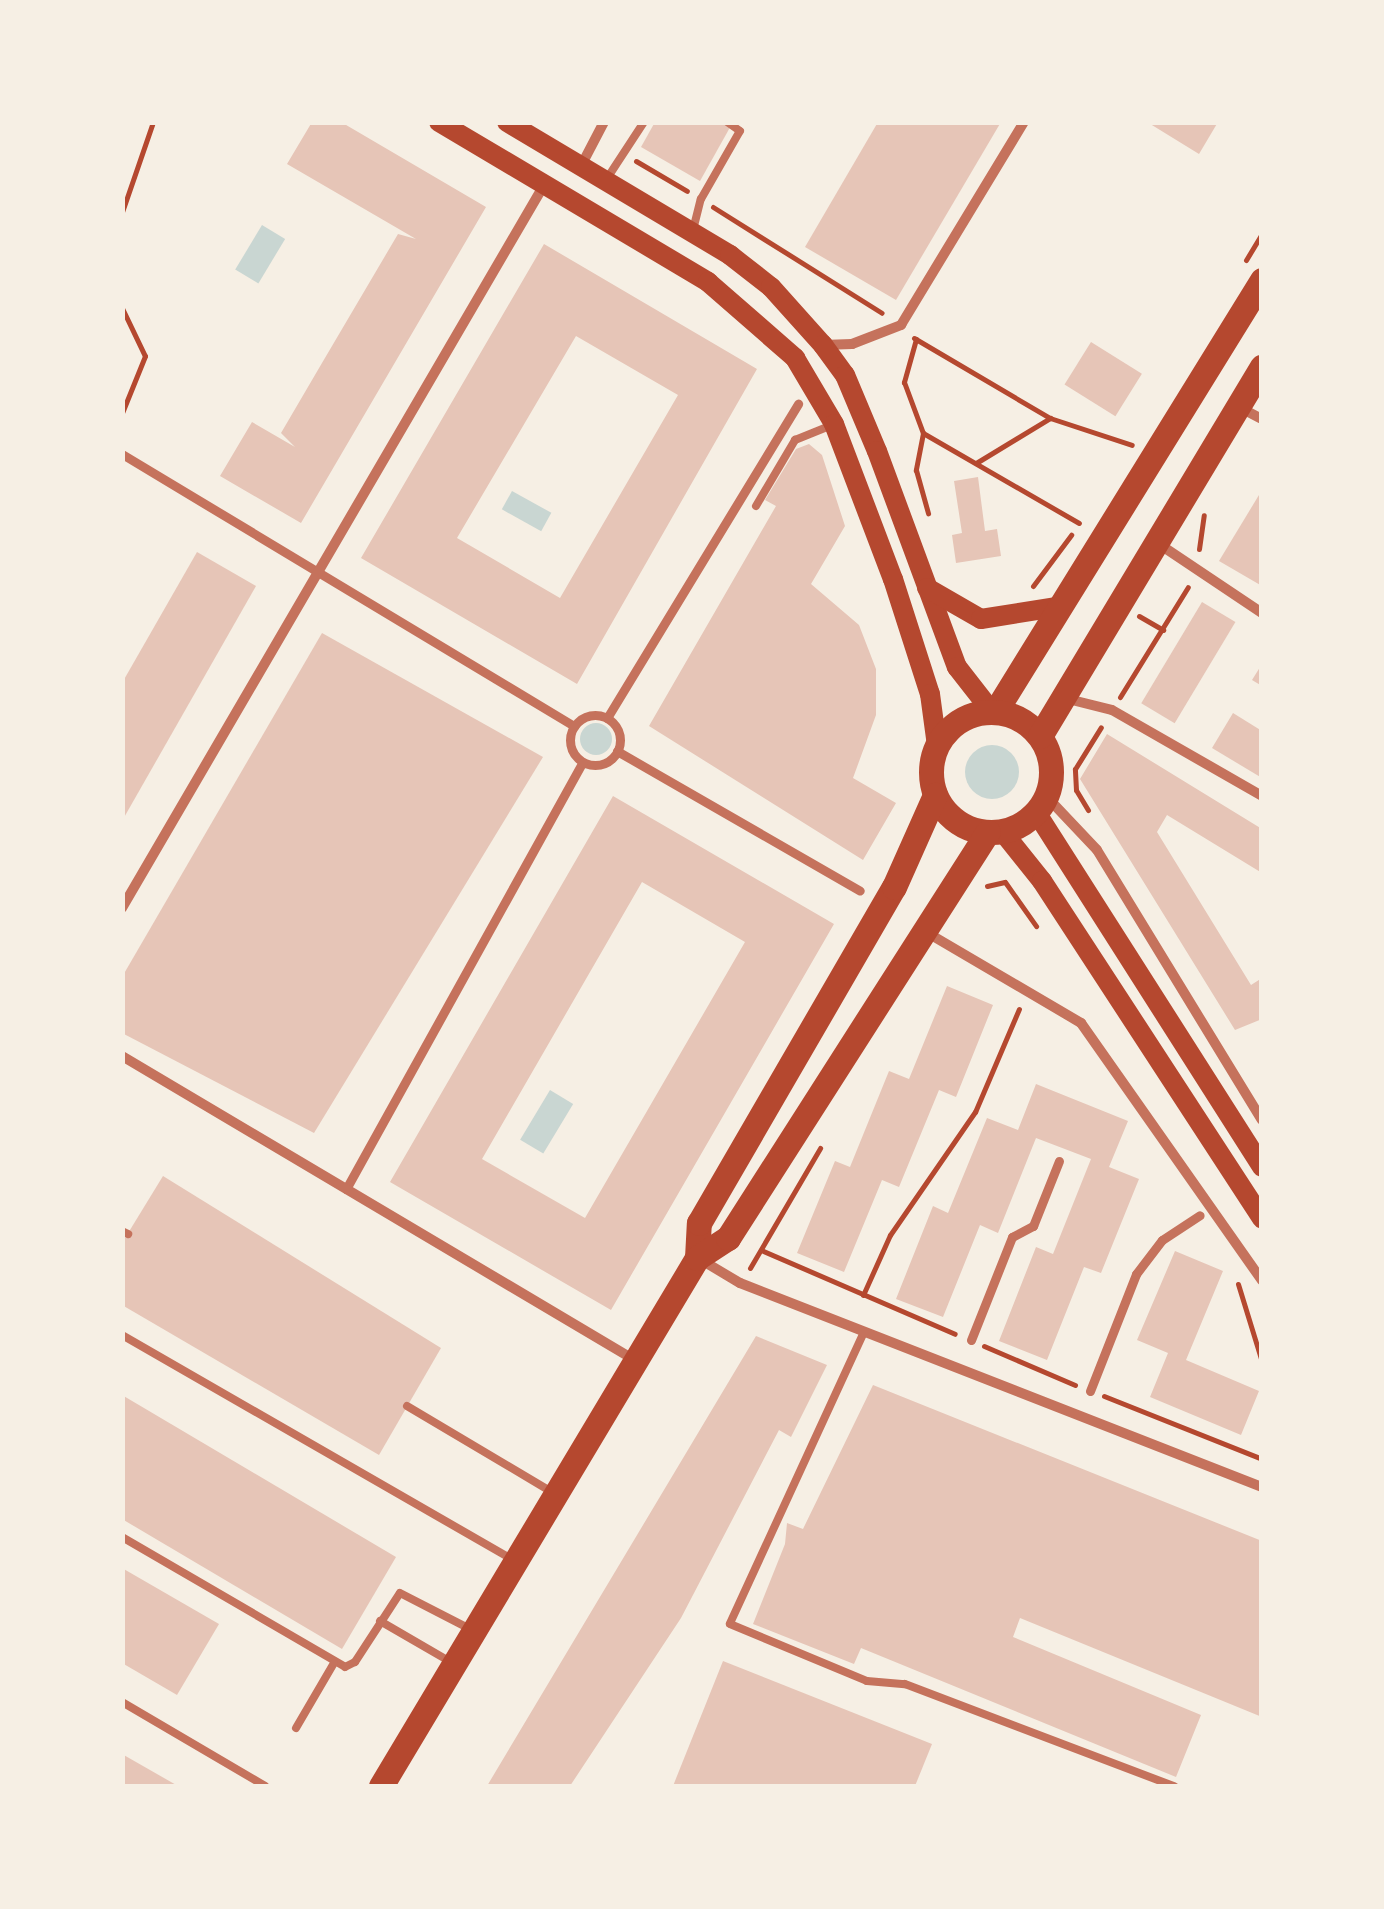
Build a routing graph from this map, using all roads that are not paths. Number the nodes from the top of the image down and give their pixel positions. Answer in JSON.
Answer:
{"nodes":[{"id":1,"x":439,"y":122,"type":"edge"},
{"id":2,"x":507,"y":122,"type":"edge"},
{"id":3,"x":604,"y":122,"type":"edge"},
{"id":4,"x":644,"y":122,"type":"edge"},
{"id":5,"x":726,"y":122,"type":"edge"},
{"id":6,"x":1024,"y":122,"type":"edge"},
{"id":7,"x":581,"y":166,"type":"junction"},
{"id":8,"x":606,"y":180,"type":"junction"},
{"id":9,"x":544,"y":184,"type":"junction"},
{"id":10,"x":693,"y":230,"type":"junction"},
{"id":11,"x":1252,"y":273,"type":"edge"},
{"id":12,"x":823,"y":344,"type":"junction"},
{"id":13,"x":1262,"y":367,"type":"edge"},
{"id":14,"x":798,"y":404,"type":"dead end"},
{"id":15,"x":1238,"y":406,"type":"junction"},
{"id":16,"x":1262,"y":420,"type":"edge"},
{"id":17,"x":834,"y":424,"type":"junction"},
{"id":18,"x":122,"y":454,"type":"edge"},
{"id":19,"x":756,"y":506,"type":"dead end"},
{"id":20,"x":1157,"y":543,"type":"junction"},
{"id":21,"x":315,"y":568,"type":"junction"},
{"id":22,"x":926,"y":587,"type":"junction"},
{"id":23,"x":1057,"y":607,"type":"junction"},
{"id":24,"x":1262,"y":613,"type":"edge"},
{"id":25,"x":1063,"y":698,"type":"junction"},
{"id":26,"x":994,"y":712,"type":"junction"},
{"id":27,"x":607,"y":718,"type":"junction"},
{"id":28,"x":574,"y":726,"type":"junction"},
{"id":29,"x":1040,"y":736,"type":"junction"},
{"id":30,"x":937,"y":746,"type":"junction"},
{"id":31,"x":617,"y":751,"type":"junction"},
{"id":32,"x":583,"y":762,"type":"junction"},
{"id":33,"x":935,"y":795,"type":"junction"},
{"id":34,"x":1262,"y":796,"type":"edge"},
{"id":35,"x":1041,"y":804,"type":"junction"},
{"id":36,"x":995,"y":832,"type":"junction"},
{"id":37,"x":860,"y":891,"type":"dead end"},
{"id":38,"x":122,"y":908,"type":"edge"},
{"id":39,"x":920,"y":929,"type":"junction"},
{"id":40,"x":122,"y":1056,"type":"edge"},
{"id":41,"x":1262,"y":1120,"type":"edge"},
{"id":42,"x":1058,"y":1161,"type":"dead end"},
{"id":43,"x":1262,"y":1167,"type":"edge"},
{"id":44,"x":346,"y":1189,"type":"junction"},
{"id":45,"x":1200,"y":1215,"type":"dead end"},
{"id":46,"x":1262,"y":1219,"type":"edge"},
{"id":47,"x":697,"y":1258,"type":"junction"},
{"id":48,"x":1262,"y":1281,"type":"edge"},
{"id":49,"x":864,"y":1332,"type":"junction"},
{"id":50,"x":122,"y":1334,"type":"edge"},
{"id":51,"x":970,"y":1340,"type":"road end"},
{"id":52,"x":634,"y":1360,"type":"junction"},
{"id":53,"x":1090,"y":1391,"type":"road end"},
{"id":54,"x":408,"y":1406,"type":"dead end"},
{"id":55,"x":1262,"y":1487,"type":"edge"},
{"id":56,"x":554,"y":1494,"type":"junction"},
{"id":57,"x":122,"y":1537,"type":"edge"},
{"id":58,"x":514,"y":1562,"type":"junction"},
{"id":59,"x":380,"y":1620,"type":"junction"},
{"id":60,"x":474,"y":1632,"type":"junction"},
{"id":61,"x":334,"y":1663,"type":"junction"},
{"id":62,"x":454,"y":1664,"type":"junction"},
{"id":63,"x":122,"y":1702,"type":"edge"},
{"id":64,"x":296,"y":1728,"type":"dead end"},
{"id":65,"x":265,"y":1786,"type":"edge"},
{"id":66,"x":381,"y":1786,"type":"edge"},
{"id":67,"x":1174,"y":1786,"type":"edge"}],
"edges":[{"from":1,"to":9,"type":"main road"},
{"from":2,"to":7,"type":"main road"},
{"from":3,"to":7,"type":"street"},
{"from":4,"to":8,"type":"lane"},
{"from":5,"to":10,"type":"lane"},
{"from":6,"to":12,"type":"street"},
{"from":7,"to":8,"type":"main road"},
{"from":8,"to":10,"type":"main road"},
{"from":9,"to":17,"type":"main road"},
{"from":9,"to":21,"type":"street"},
{"from":10,"to":12,"type":"main road"},
{"from":11,"to":23,"type":"main road"},
{"from":12,"to":22,"type":"main road"},
{"from":13,"to":15,"type":"main road"},
{"from":14,"to":27,"type":"street"},
{"from":15,"to":16,"type":"street"},
{"from":15,"to":20,"type":"main road"},
{"from":17,"to":19,"type":"lane"},
{"from":17,"to":30,"type":"main road"},
{"from":18,"to":21,"type":"street"},
{"from":20,"to":24,"type":"street"},
{"from":20,"to":25,"type":"main road"},
{"from":21,"to":28,"type":"street"},
{"from":21,"to":38,"type":"street"},
{"from":22,"to":23,"type":"main road"},
{"from":22,"to":26,"type":"main road"},
{"from":23,"to":26,"type":"main road"},
{"from":25,"to":29,"type":"main road"},
{"from":25,"to":34,"type":"street"},
{"from":26,"to":29,"type":"main road"},
{"from":26,"to":30,"type":"main road"},
{"from":27,"to":28,"type":"street"},
{"from":27,"to":31,"type":"street"},
{"from":28,"to":32,"type":"street"},
{"from":29,"to":35,"type":"main road"},
{"from":30,"to":33,"type":"main road"},
{"from":31,"to":32,"type":"street"},
{"from":31,"to":37,"type":"street"},
{"from":32,"to":44,"type":"street"},
{"from":33,"to":36,"type":"main road"},
{"from":33,"to":47,"type":"main road"},
{"from":35,"to":36,"type":"main road"},
{"from":35,"to":41,"type":"street"},
{"from":35,"to":43,"type":"main road"},
{"from":36,"to":39,"type":"main road"},
{"from":36,"to":46,"type":"main road"},
{"from":39,"to":47,"type":"main road"},
{"from":39,"to":48,"type":"street"},
{"from":40,"to":44,"type":"street"},
{"from":42,"to":51,"type":"street"},
{"from":44,"to":52,"type":"street"},
{"from":45,"to":53,"type":"street"},
{"from":47,"to":49,"type":"street"},
{"from":47,"to":52,"type":"main road"},
{"from":49,"to":55,"type":"street"},
{"from":49,"to":67,"type":"lane"},
{"from":50,"to":58,"type":"lane"},
{"from":52,"to":56,"type":"main road"},
{"from":54,"to":56,"type":"lane"},
{"from":56,"to":58,"type":"main road"},
{"from":57,"to":61,"type":"lane"},
{"from":58,"to":60,"type":"main road"},
{"from":59,"to":60,"type":"lane"},
{"from":59,"to":61,"type":"lane"},
{"from":59,"to":62,"type":"lane"},
{"from":60,"to":62,"type":"main road"},
{"from":61,"to":64,"type":"lane"},
{"from":62,"to":66,"type":"main road"},
{"from":63,"to":65,"type":"lane"}]}
